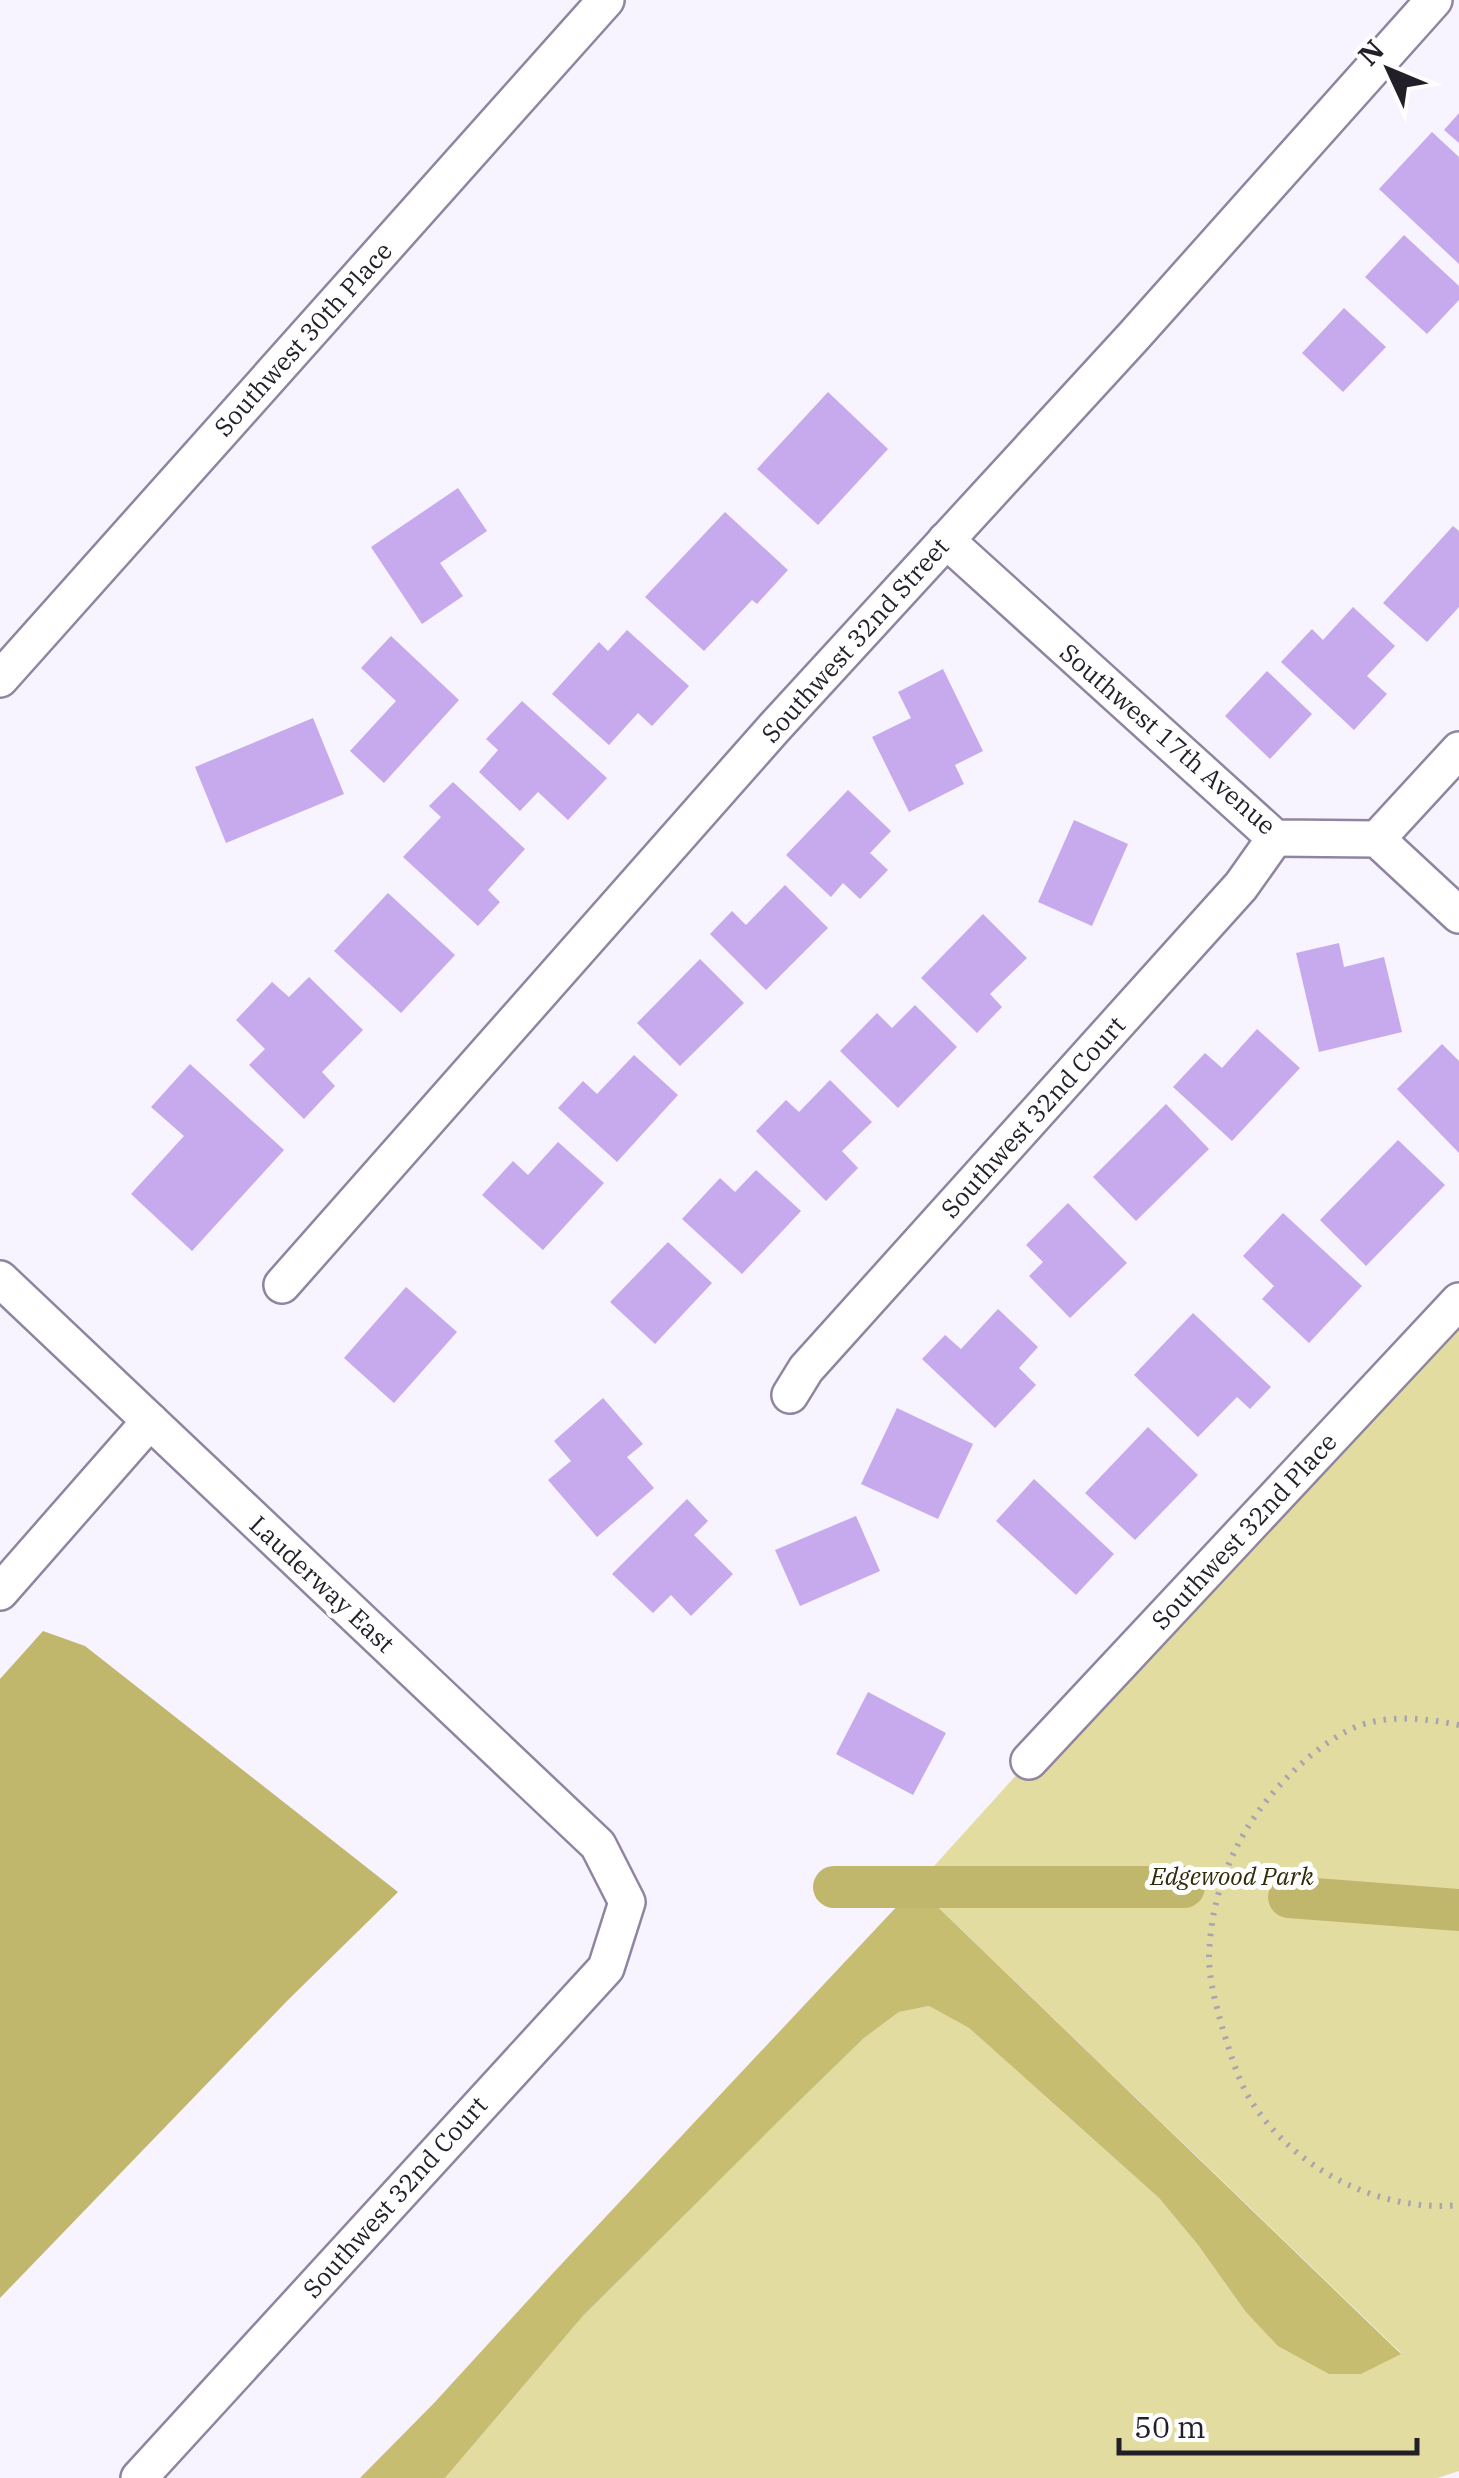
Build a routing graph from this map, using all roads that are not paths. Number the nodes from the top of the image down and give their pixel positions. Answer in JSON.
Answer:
{"nodes":[{"id":1,"x":606,"y":0,"type":"edge"},
{"id":2,"x":1434,"y":0,"type":"edge"},
{"id":3,"x":946,"y":540,"type":"junction"},
{"id":4,"x":0,"y":679,"type":"edge"},
{"id":5,"x":1459,"y":750,"type":"edge"},
{"id":6,"x":1274,"y":838,"type":"junction"},
{"id":7,"x":1377,"y":839,"type":"junction"},
{"id":8,"x":1459,"y":916,"type":"edge"},
{"id":9,"x":0,"y":1279,"type":"edge"},
{"id":10,"x":282,"y":1285,"type":"dead end"},
{"id":11,"x":1459,"y":1301,"type":"edge"},
{"id":12,"x":790,"y":1394,"type":"dead end"},
{"id":13,"x":150,"y":1422,"type":"junction"},
{"id":14,"x":0,"y":1592,"type":"edge"},
{"id":15,"x":1029,"y":1762,"type":"dead end"},
{"id":16,"x":628,"y":1902,"type":"joint"},
{"id":17,"x":139,"y":2478,"type":"edge"}],
"edges":[{"from":1,"to":4,"type":"street","name":"Southwest 30th Place"},
{"from":2,"to":3,"type":"street","name":"Southwest 32nd Street"},
{"from":3,"to":6,"type":"street","name":"Southwest 17th Avenue"},
{"from":3,"to":10,"type":"street","name":"Southwest 32nd Street"},
{"from":5,"to":7,"type":"street"},
{"from":6,"to":7,"type":"street","name":"Southwest 17th Avenue"},
{"from":6,"to":12,"type":"street","name":"Southwest 32nd Court"},
{"from":7,"to":8,"type":"street"},
{"from":9,"to":13,"type":"street","name":"Lauderway East"},
{"from":11,"to":15,"type":"street","name":"Southwest 32nd Place"},
{"from":13,"to":14,"type":"street"},
{"from":13,"to":16,"type":"street","name":"Lauderway East"},
{"from":16,"to":17,"type":"street","name":"Southwest 32nd Court"}]}
